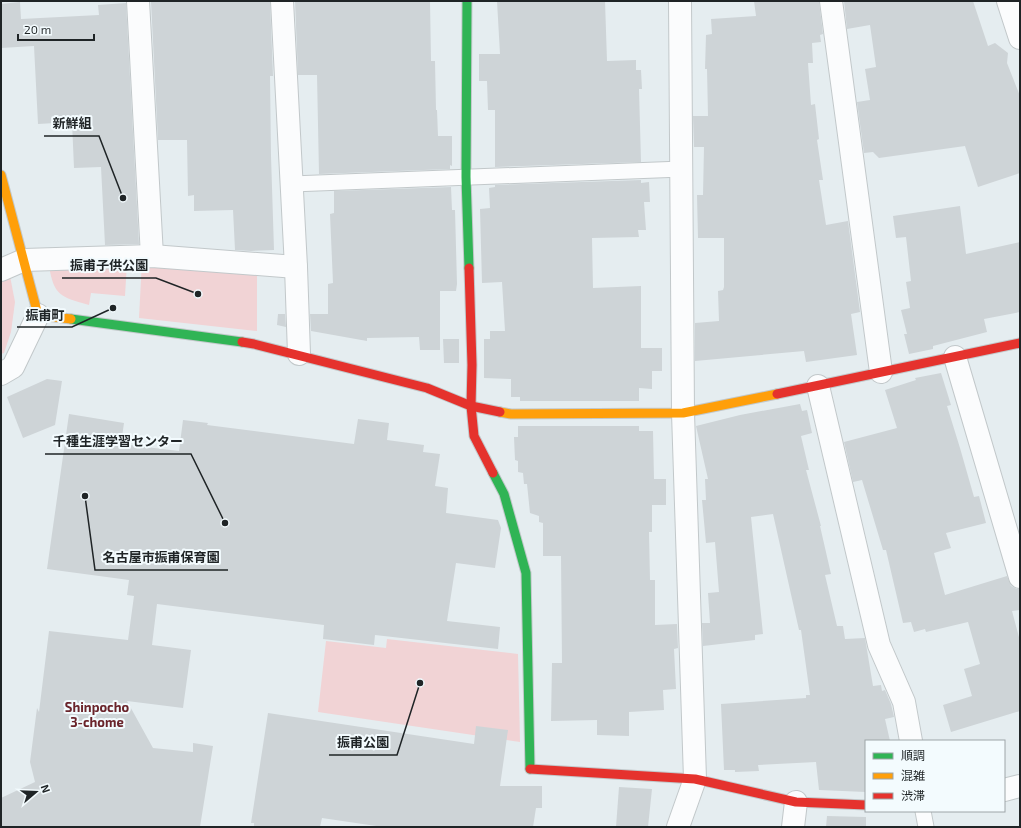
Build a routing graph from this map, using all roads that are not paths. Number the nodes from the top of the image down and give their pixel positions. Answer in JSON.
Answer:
{"nodes":[{"id":1,"x":138,"y":1,"type":"edge"},
{"id":2,"x":282,"y":1,"type":"edge"},
{"id":3,"x":467,"y":1,"type":"edge"},
{"id":4,"x":680,"y":1,"type":"edge"},
{"id":5,"x":830,"y":1,"type":"edge"},
{"id":6,"x":1008,"y":1,"type":"edge"},
{"id":7,"x":1020,"y":38,"type":"edge"},
{"id":8,"x":682,"y":169,"type":"junction"},
{"id":9,"x":1,"y":175,"type":"edge"},
{"id":10,"x":466,"y":177,"type":"junction"},
{"id":11,"x":292,"y":184,"type":"junction"},
{"id":12,"x":152,"y":256,"type":"junction"},
{"id":13,"x":24,"y":260,"type":"junction"},
{"id":14,"x":296,"y":267,"type":"junction"},
{"id":15,"x":1,"y":270,"type":"edge"},
{"id":16,"x":38,"y":315,"type":"junction"},
{"id":17,"x":1020,"y":344,"type":"edge"},
{"id":18,"x":299,"y":354,"type":"junction"},
{"id":19,"x":955,"y":357,"type":"junction"},
{"id":20,"x":881,"y":372,"type":"junction"},
{"id":21,"x":1,"y":374,"type":"edge"},
{"id":22,"x":818,"y":386,"type":"junction"},
{"id":23,"x":471,"y":406,"type":"junction"},
{"id":24,"x":683,"y":413,"type":"junction"},
{"id":25,"x":1020,"y":577,"type":"edge"},
{"id":26,"x":911,"y":740,"type":"edge"},
{"id":27,"x":695,"y":779,"type":"junction"},
{"id":28,"x":1020,"y":786,"type":"edge"},
{"id":29,"x":1005,"y":790,"type":"edge"},
{"id":30,"x":796,"y":802,"type":"junction"},
{"id":31,"x":865,"y":806,"type":"edge"},
{"id":32,"x":923,"y":812,"type":"edge"},
{"id":33,"x":678,"y":827,"type":"edge"},
{"id":34,"x":793,"y":827,"type":"edge"},
{"id":35,"x":926,"y":827,"type":"edge"}],
"edges":[{"from":1,"to":12,"type":"street"},
{"from":2,"to":11,"type":"street"},
{"from":3,"to":10,"type":"street"},
{"from":4,"to":8,"type":"street"},
{"from":5,"to":20,"type":"street"},
{"from":6,"to":7,"type":"street"},
{"from":8,"to":10,"type":"lane"},
{"from":8,"to":24,"type":"street"},
{"from":9,"to":13,"type":"street"},
{"from":10,"to":11,"type":"lane"},
{"from":10,"to":23,"type":"street"},
{"from":11,"to":14,"type":"street"},
{"from":12,"to":13,"type":"street"},
{"from":12,"to":14,"type":"street"},
{"from":13,"to":15,"type":"street"},
{"from":13,"to":16,"type":"street"},
{"from":14,"to":18,"type":"street"},
{"from":16,"to":18,"type":"street"},
{"from":16,"to":21,"type":"street"},
{"from":17,"to":19,"type":"street"},
{"from":18,"to":23,"type":"street"},
{"from":19,"to":20,"type":"street"},
{"from":19,"to":25,"type":"street"},
{"from":20,"to":22,"type":"street"},
{"from":22,"to":24,"type":"street"},
{"from":22,"to":26,"type":"street"},
{"from":23,"to":24,"type":"street"},
{"from":23,"to":27,"type":"street"},
{"from":24,"to":27,"type":"street"},
{"from":27,"to":30,"type":"street"},
{"from":27,"to":33,"type":"street"},
{"from":28,"to":29,"type":"street"},
{"from":30,"to":31,"type":"street"},
{"from":30,"to":34,"type":"street"},
{"from":32,"to":35,"type":"lane"}]}
